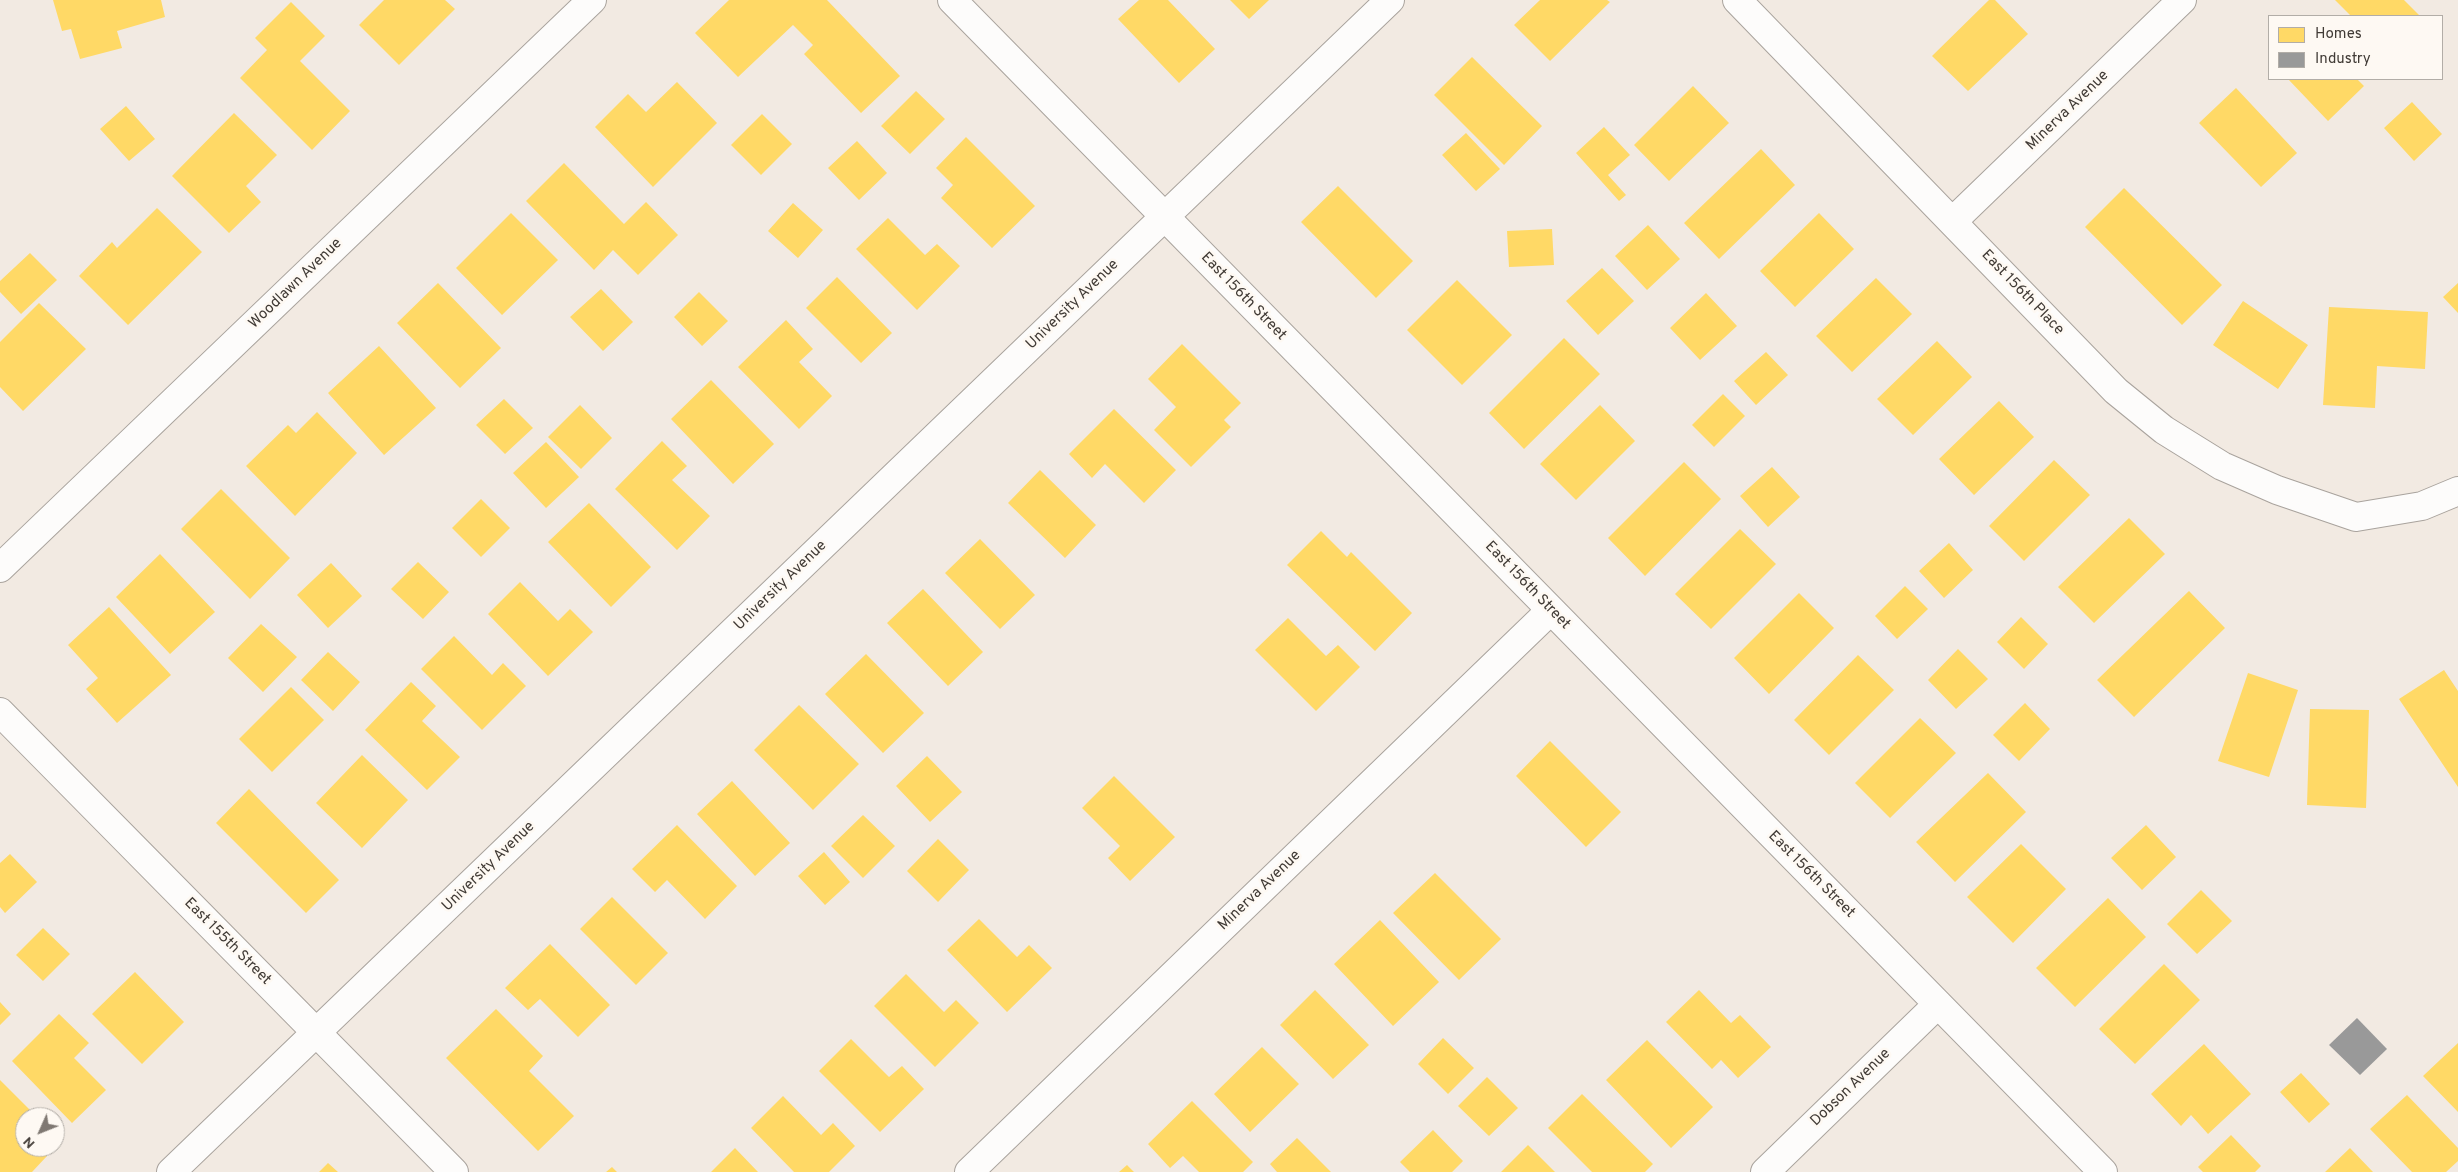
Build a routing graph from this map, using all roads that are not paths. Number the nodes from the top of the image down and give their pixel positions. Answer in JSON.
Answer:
{"nodes":[{"id":1,"x":592,"y":0,"type":"edge"},
{"id":2,"x":952,"y":0,"type":"edge"},
{"id":3,"x":1390,"y":0,"type":"edge"},
{"id":4,"x":1737,"y":0,"type":"edge"},
{"id":5,"x":2182,"y":0,"type":"edge"},
{"id":6,"x":1165,"y":217,"type":"junction"},
{"id":7,"x":1954,"y":221,"type":"junction"},
{"id":8,"x":2458,"y":491,"type":"edge"},
{"id":9,"x":0,"y":568,"type":"edge"},
{"id":10,"x":1551,"y":610,"type":"junction"},
{"id":11,"x":0,"y":712,"type":"edge"},
{"id":12,"x":1938,"y":1004,"type":"junction"},
{"id":13,"x":316,"y":1033,"type":"junction"},
{"id":14,"x":171,"y":1172,"type":"edge"},
{"id":15,"x":454,"y":1172,"type":"edge"},
{"id":16,"x":970,"y":1172,"type":"edge"},
{"id":17,"x":1765,"y":1172,"type":"edge"},
{"id":18,"x":2103,"y":1172,"type":"edge"}],
"edges":[{"from":1,"to":9,"type":"street","name":"Woodlawn Avenue"},
{"from":2,"to":6,"type":"street","name":"East 156th Street"},
{"from":3,"to":6,"type":"street","name":"University Avenue"},
{"from":4,"to":7,"type":"street","name":"East 156th Place"},
{"from":5,"to":7,"type":"street","name":"Minerva Avenue"},
{"from":6,"to":10,"type":"street","name":"East 156th Street"},
{"from":6,"to":13,"type":"street","name":"University Avenue"},
{"from":7,"to":8,"type":"street","name":"East 156th Place"},
{"from":10,"to":12,"type":"street","name":"East 156th Street"},
{"from":10,"to":16,"type":"street","name":"Minerva Avenue"},
{"from":11,"to":13,"type":"street","name":"East 155th Street"},
{"from":12,"to":17,"type":"street","name":"Dobson Avenue"},
{"from":12,"to":18,"type":"street","name":"East 156th Street"},
{"from":13,"to":14,"type":"street","name":"University Avenue"},
{"from":13,"to":15,"type":"street","name":"East 155th Street"}]}
